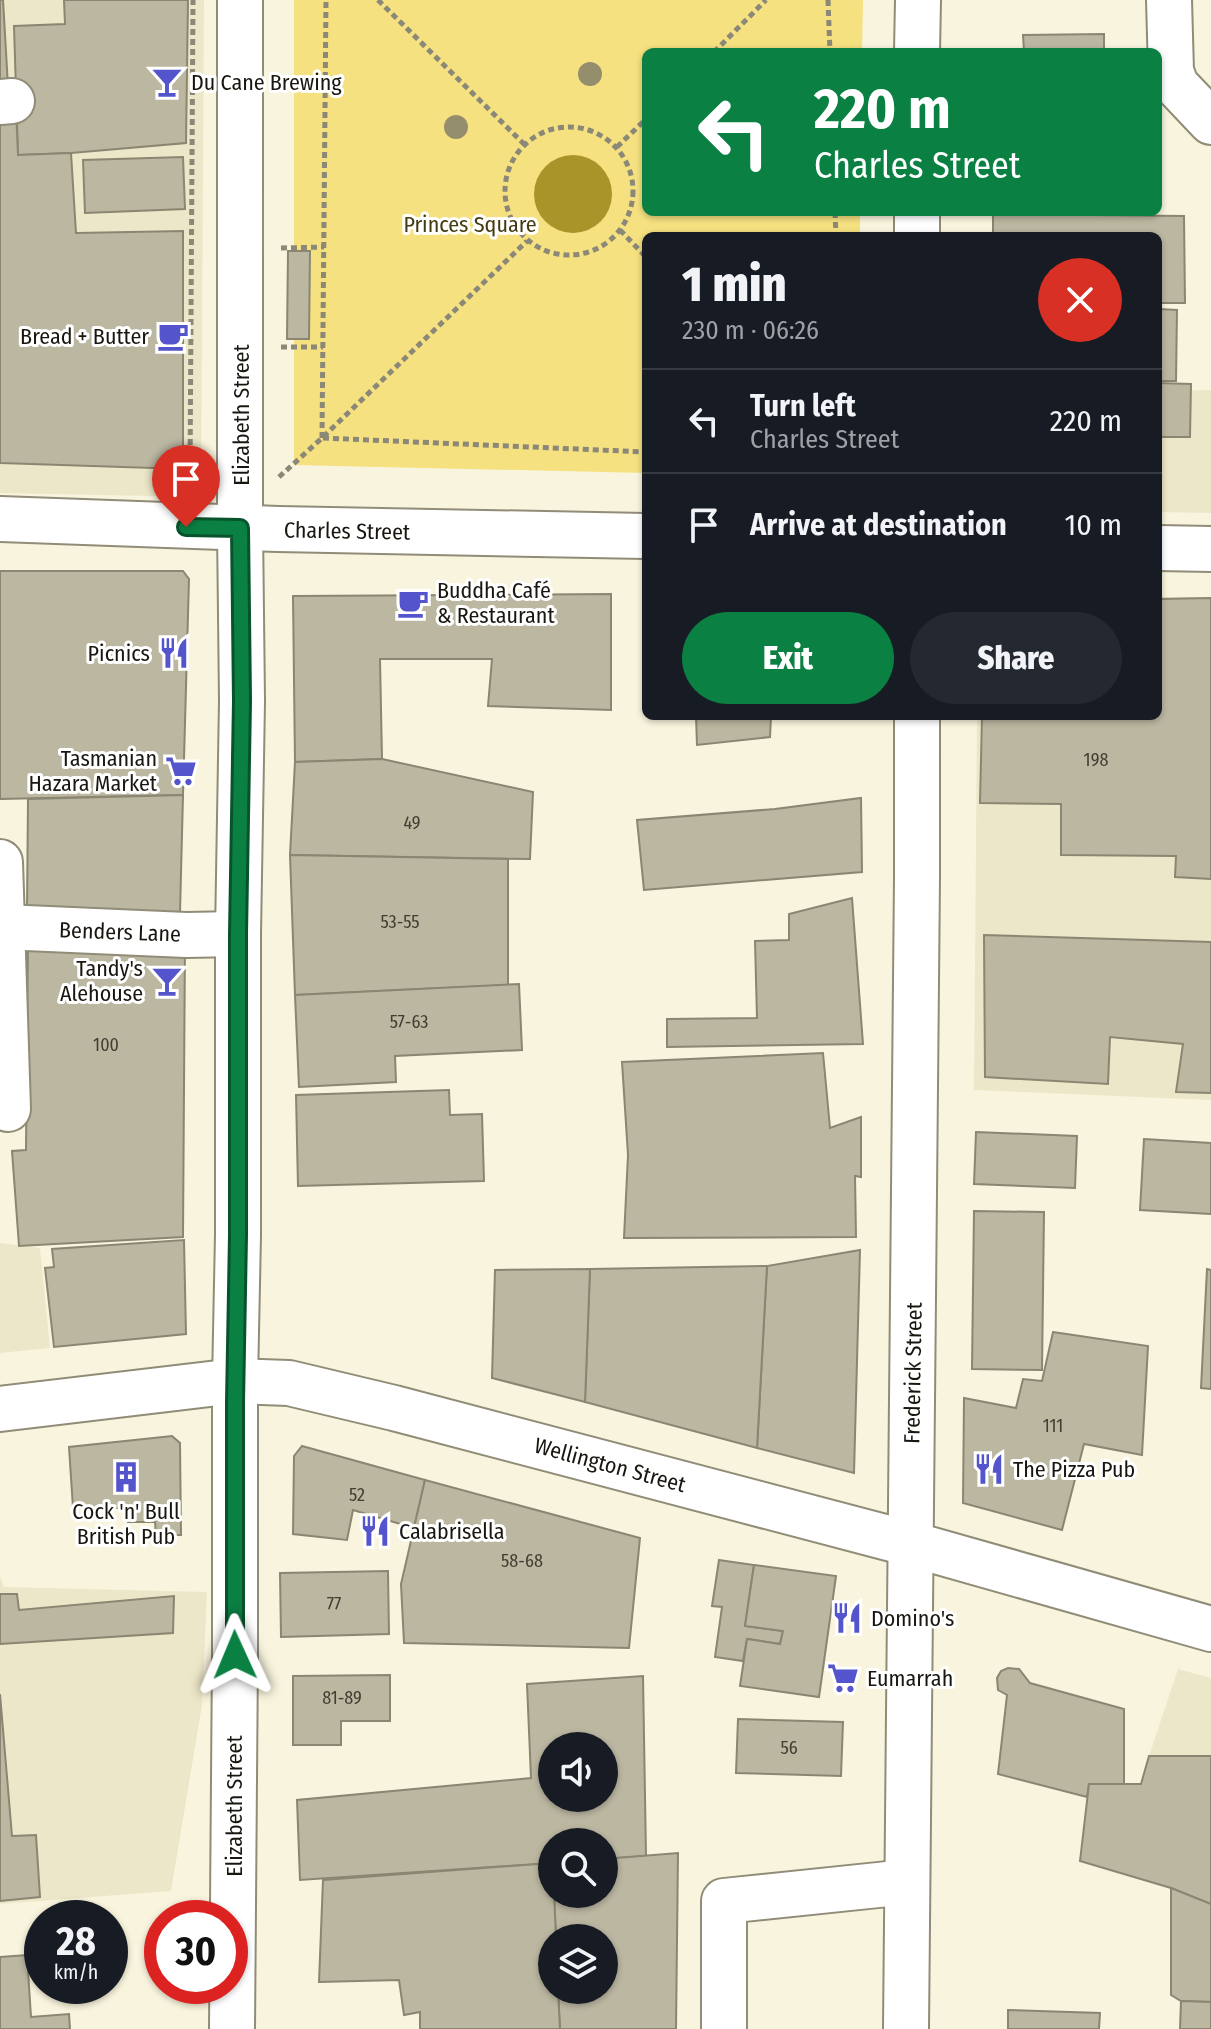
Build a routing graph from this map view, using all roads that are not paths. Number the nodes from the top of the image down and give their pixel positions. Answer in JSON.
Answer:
{"nodes":[{"id":1,"x":240,"y":0,"type":"edge"},
{"id":2,"x":918,"y":0,"type":"edge"},
{"id":3,"x":1169,"y":0,"type":"edge"},
{"id":4,"x":917,"y":48,"type":"edge"},
{"id":5,"x":1211,"y":122,"type":"edge"},
{"id":6,"x":0,"y":519,"type":"edge"},
{"id":7,"x":240,"y":528,"type":"junction"},
{"id":8,"x":642,"y":536,"type":"edge"},
{"id":9,"x":1162,"y":548,"type":"edge"},
{"id":10,"x":1211,"y":549,"type":"edge"},
{"id":11,"x":917,"y":720,"type":"edge"},
{"id":12,"x":0,"y":862,"type":"edge"},
{"id":13,"x":3,"y":927,"type":"junction"},
{"id":14,"x":238,"y":934,"type":"junction"},
{"id":15,"x":3,"y":1018,"type":"edge"},
{"id":16,"x":8,"y":1109,"type":"dead end"},
{"id":17,"x":235,"y":1381,"type":"junction"},
{"id":18,"x":0,"y":1409,"type":"edge"},
{"id":19,"x":911,"y":1544,"type":"junction"},
{"id":20,"x":1211,"y":1629,"type":"edge"},
{"id":21,"x":907,"y":1882,"type":"junction"},
{"id":22,"x":232,"y":2029,"type":"edge"},
{"id":23,"x":724,"y":2029,"type":"edge"},
{"id":24,"x":906,"y":2029,"type":"edge"}],
"edges":[{"from":1,"to":7,"type":"main road","name":"Elizabeth Street"},
{"from":2,"to":4,"type":"main road"},
{"from":3,"to":5,"type":"main road"},
{"from":6,"to":7,"type":"main road","name":"Charles Street"},
{"from":7,"to":8,"type":"main road","name":"Charles Street"},
{"from":7,"to":14,"type":"main road","name":"Elizabeth Street"},
{"from":9,"to":10,"type":"main road"},
{"from":11,"to":19,"type":"main road","name":"Frederick Street"},
{"from":12,"to":13,"type":"main road"},
{"from":13,"to":14,"type":"main road","name":"Benders Lane"},
{"from":13,"to":15,"type":"main road"},
{"from":14,"to":17,"type":"main road","name":"Elizabeth Street"},
{"from":15,"to":16,"type":"main road"},
{"from":17,"to":18,"type":"main road","name":"Wellington Street"},
{"from":17,"to":19,"type":"main road","name":"Wellington Street"},
{"from":17,"to":22,"type":"main road","name":"Elizabeth Street"},
{"from":19,"to":20,"type":"main road","name":"Wellington Street"},
{"from":19,"to":21,"type":"main road","name":"Frederick Street"},
{"from":21,"to":23,"type":"main road"},
{"from":21,"to":24,"type":"main road","name":"Frederick Street"}]}
